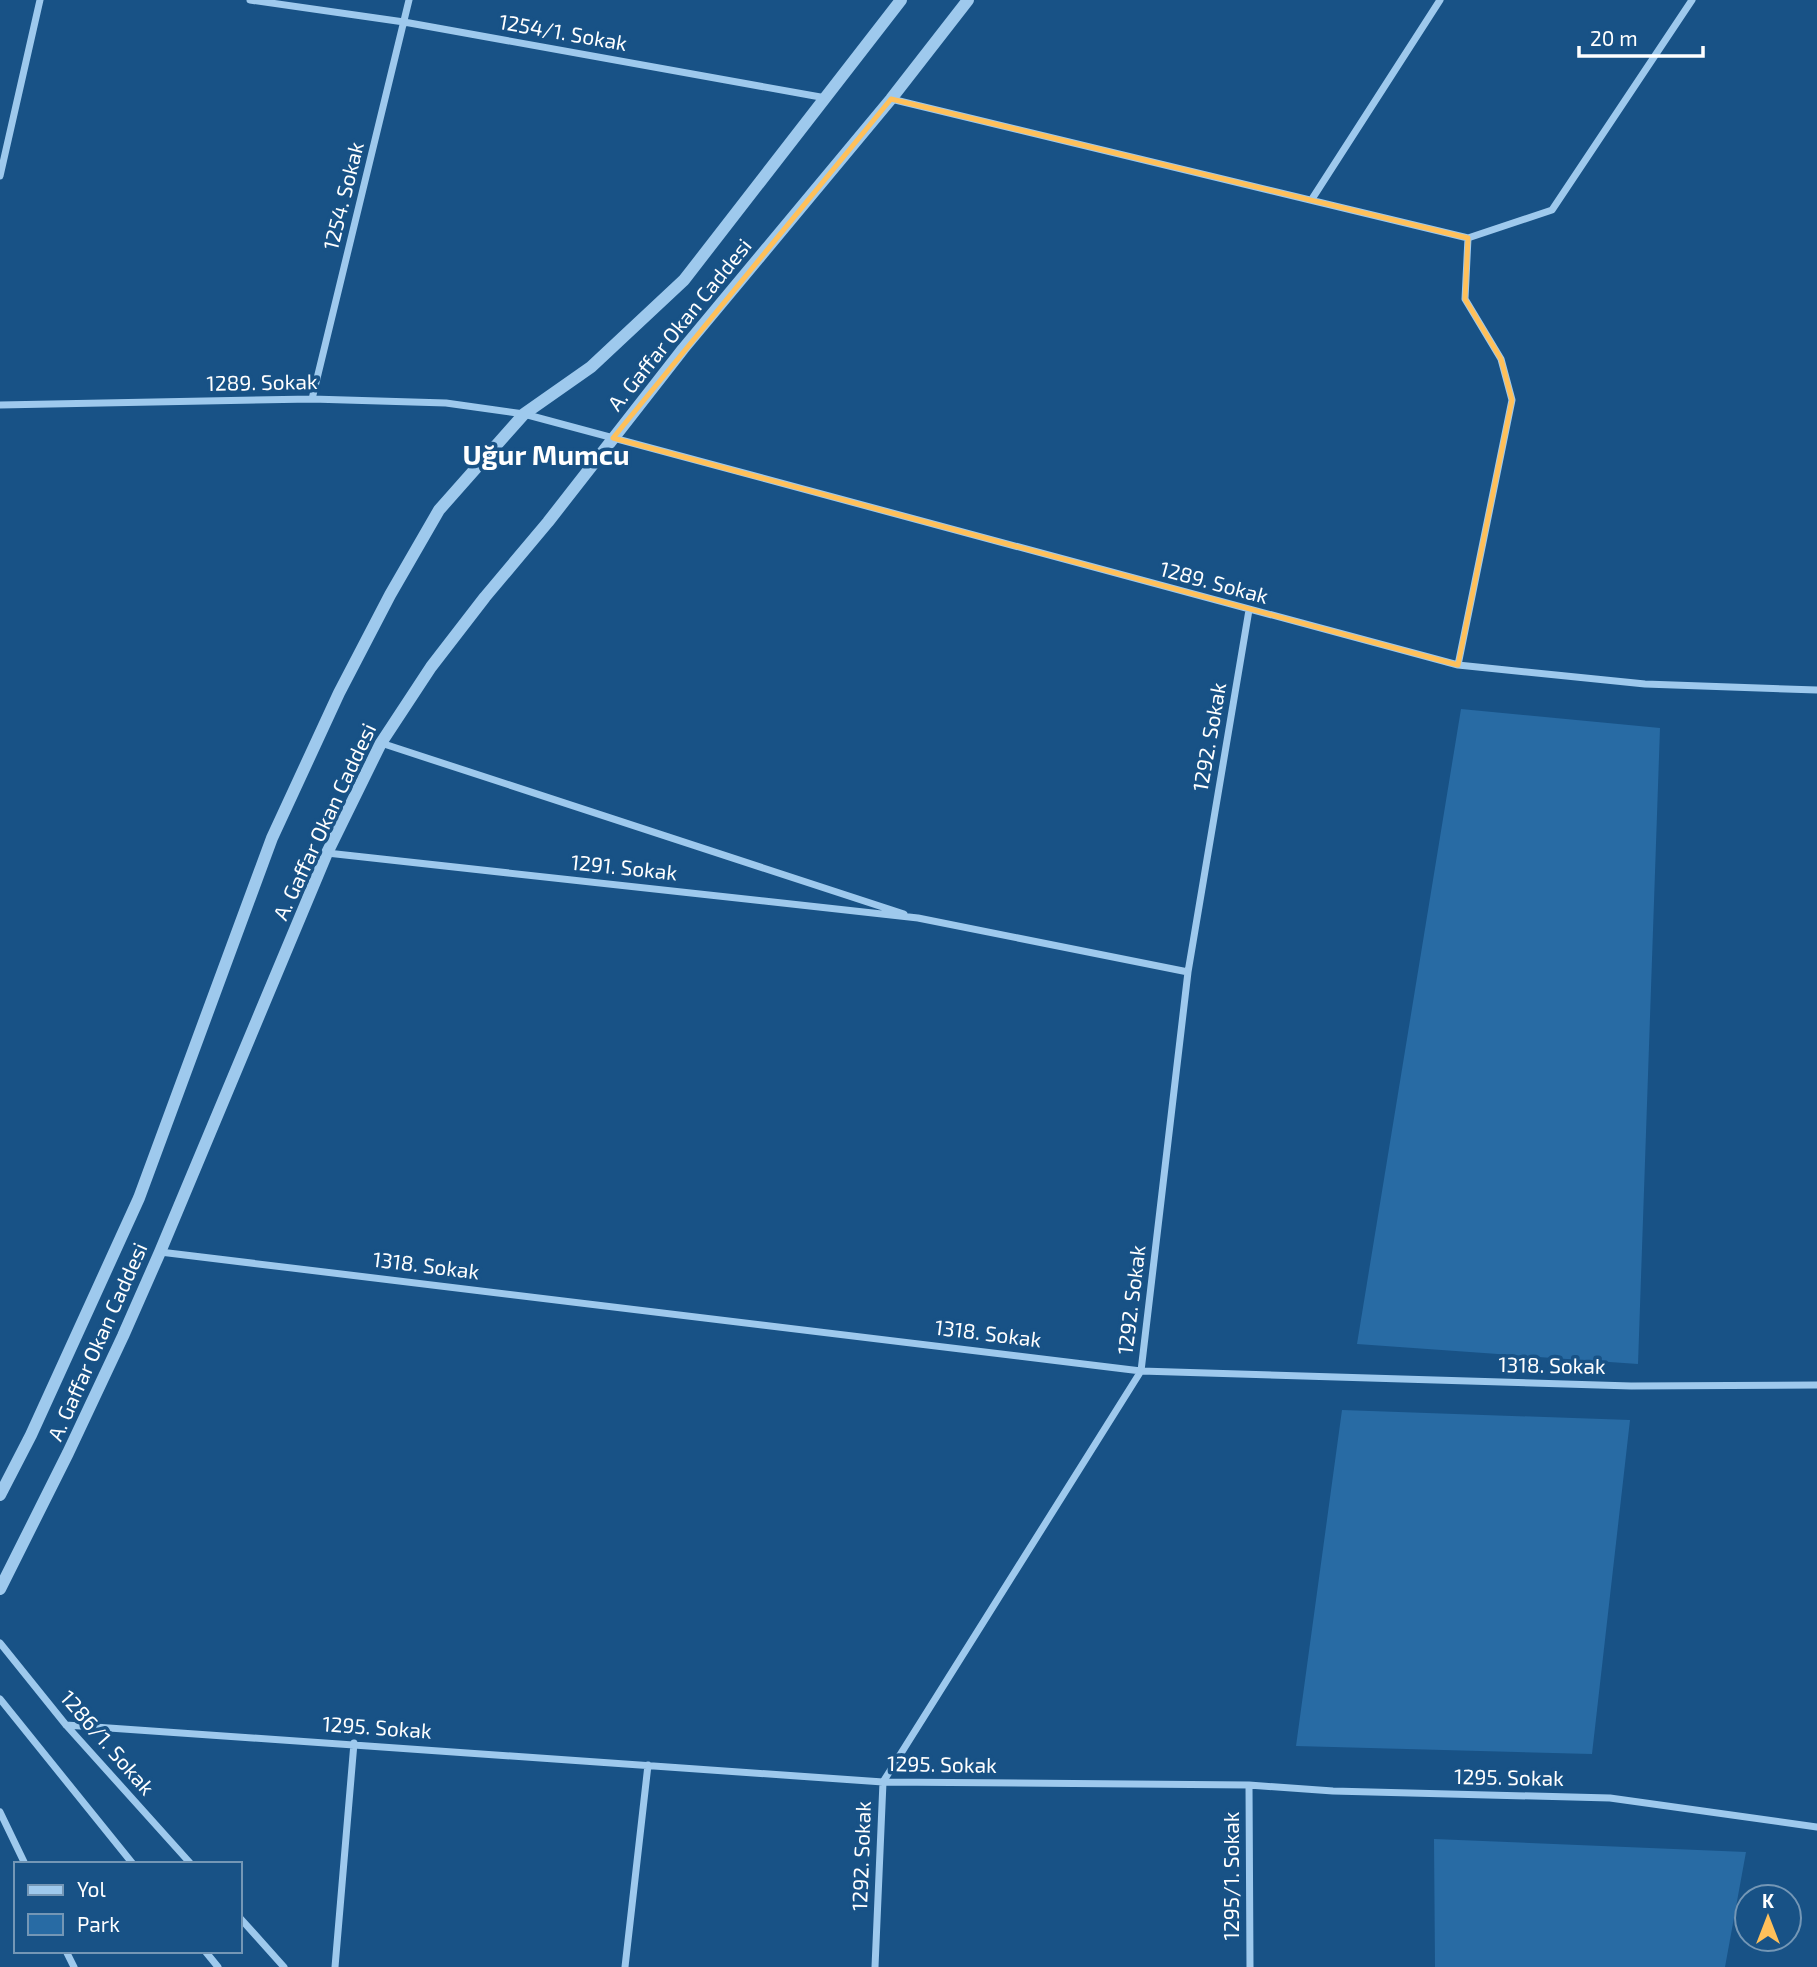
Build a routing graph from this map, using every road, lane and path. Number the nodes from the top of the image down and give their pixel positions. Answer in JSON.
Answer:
{"nodes":[{"id":1,"x":40,"y":0,"type":"edge"},
{"id":2,"x":250,"y":0,"type":"edge"},
{"id":3,"x":409,"y":0,"type":"edge"},
{"id":4,"x":901,"y":0,"type":"edge"},
{"id":5,"x":968,"y":0,"type":"edge"},
{"id":6,"x":1440,"y":0,"type":"edge"},
{"id":7,"x":1692,"y":0,"type":"edge"},
{"id":8,"x":404,"y":22,"type":"junction"},
{"id":9,"x":827,"y":98,"type":"junction"},
{"id":10,"x":891,"y":99,"type":"junction"},
{"id":11,"x":0,"y":176,"type":"edge"},
{"id":12,"x":1312,"y":199,"type":"junction"},
{"id":13,"x":1468,"y":238,"type":"junction"},
{"id":14,"x":312,"y":399,"type":"junction"},
{"id":15,"x":0,"y":405,"type":"edge"},
{"id":16,"x":524,"y":415,"type":"junction"},
{"id":17,"x":613,"y":438,"type":"junction"},
{"id":18,"x":1249,"y":611,"type":"junction"},
{"id":19,"x":1458,"y":665,"type":"junction"},
{"id":20,"x":1817,"y":690,"type":"edge"},
{"id":21,"x":381,"y":743,"type":"junction"},
{"id":22,"x":327,"y":853,"type":"junction"},
{"id":23,"x":918,"y":918,"type":"junction"},
{"id":24,"x":1188,"y":972,"type":"junction"},
{"id":25,"x":160,"y":1252,"type":"junction"},
{"id":26,"x":1141,"y":1371,"type":"junction"},
{"id":27,"x":1817,"y":1385,"type":"edge"},
{"id":28,"x":1,"y":1494,"type":"edge"},
{"id":29,"x":0,"y":1589,"type":"edge"},
{"id":30,"x":0,"y":1643,"type":"edge"},
{"id":31,"x":0,"y":1699,"type":"edge"},
{"id":32,"x":66,"y":1725,"type":"junction"},
{"id":33,"x":354,"y":1743,"type":"junction"},
{"id":34,"x":648,"y":1765,"type":"junction"},
{"id":35,"x":883,"y":1782,"type":"junction"},
{"id":36,"x":1249,"y":1785,"type":"junction"},
{"id":37,"x":0,"y":1812,"type":"edge"},
{"id":38,"x":1817,"y":1827,"type":"edge"},
{"id":39,"x":24,"y":1862,"type":"edge"},
{"id":40,"x":131,"y":1862,"type":"edge"},
{"id":41,"x":189,"y":1862,"type":"edge"},
{"id":42,"x":242,"y":1920,"type":"edge"},
{"id":43,"x":207,"y":1953,"type":"edge"},
{"id":44,"x":218,"y":1967,"type":"edge"},
{"id":45,"x":284,"y":1967,"type":"edge"},
{"id":46,"x":335,"y":1967,"type":"edge"},
{"id":47,"x":625,"y":1967,"type":"edge"},
{"id":48,"x":876,"y":1967,"type":"edge"},
{"id":49,"x":1250,"y":1967,"type":"edge"}],
"edges":[{"from":1,"to":11,"type":"street"},
{"from":2,"to":8,"type":"street","name":"1254/1. Sokak"},
{"from":3,"to":8,"type":"street","name":"1254. Sokak"},
{"from":4,"to":9,"type":"street","name":"A. Gaffar Okan Caddesi"},
{"from":5,"to":10,"type":"street","name":"A. Gaffar Okan Caddesi"},
{"from":6,"to":12,"type":"street"},
{"from":7,"to":13,"type":"street"},
{"from":8,"to":9,"type":"street","name":"1254/1. Sokak"},
{"from":8,"to":14,"type":"street","name":"1254. Sokak"},
{"from":9,"to":16,"type":"street","name":"A. Gaffar Okan Caddesi"},
{"from":10,"to":12,"type":"street"},
{"from":10,"to":17,"type":"street","name":"A. Gaffar Okan Caddesi"},
{"from":12,"to":13,"type":"street"},
{"from":13,"to":19,"type":"street"},
{"from":14,"to":15,"type":"street","name":"1289. Sokak"},
{"from":14,"to":16,"type":"street","name":"1289. Sokak"},
{"from":16,"to":17,"type":"street","name":"1289. Sokak"},
{"from":16,"to":28,"type":"street","name":"A. Gaffar Okan Caddesi"},
{"from":17,"to":18,"type":"street","name":"1289. Sokak"},
{"from":17,"to":21,"type":"street","name":"A. Gaffar Okan Caddesi"},
{"from":18,"to":19,"type":"street","name":"1289. Sokak"},
{"from":18,"to":24,"type":"street","name":"1292. Sokak"},
{"from":19,"to":20,"type":"street","name":"1289. Sokak"},
{"from":21,"to":22,"type":"street","name":"A. Gaffar Okan Caddesi"},
{"from":21,"to":23,"type":"street","name":"1291. Sokak"},
{"from":22,"to":23,"type":"street","name":"1291. Sokak"},
{"from":22,"to":25,"type":"street","name":"A. Gaffar Okan Caddesi"},
{"from":23,"to":24,"type":"street","name":"1291. Sokak"},
{"from":24,"to":26,"type":"street","name":"1292. Sokak"},
{"from":25,"to":26,"type":"street","name":"1318. Sokak"},
{"from":25,"to":29,"type":"street","name":"A. Gaffar Okan Caddesi"},
{"from":26,"to":27,"type":"street","name":"1318. Sokak"},
{"from":26,"to":35,"type":"street","name":"1292. Sokak"},
{"from":30,"to":32,"type":"street","name":"1286/1. Sokak"},
{"from":31,"to":40,"type":"street"},
{"from":32,"to":33,"type":"street","name":"1295. Sokak"},
{"from":32,"to":41,"type":"street","name":"1286/1. Sokak"},
{"from":33,"to":34,"type":"street","name":"1295. Sokak"},
{"from":33,"to":46,"type":"street"},
{"from":34,"to":35,"type":"street","name":"1295. Sokak"},
{"from":34,"to":47,"type":"street"},
{"from":35,"to":36,"type":"street","name":"1295. Sokak"},
{"from":35,"to":48,"type":"street","name":"1292. Sokak"},
{"from":36,"to":38,"type":"street","name":"1295. Sokak"},
{"from":36,"to":49,"type":"street","name":"1295/1. Sokak"},
{"from":37,"to":39,"type":"street"},
{"from":42,"to":45,"type":"street"},
{"from":43,"to":44,"type":"street"}]}
